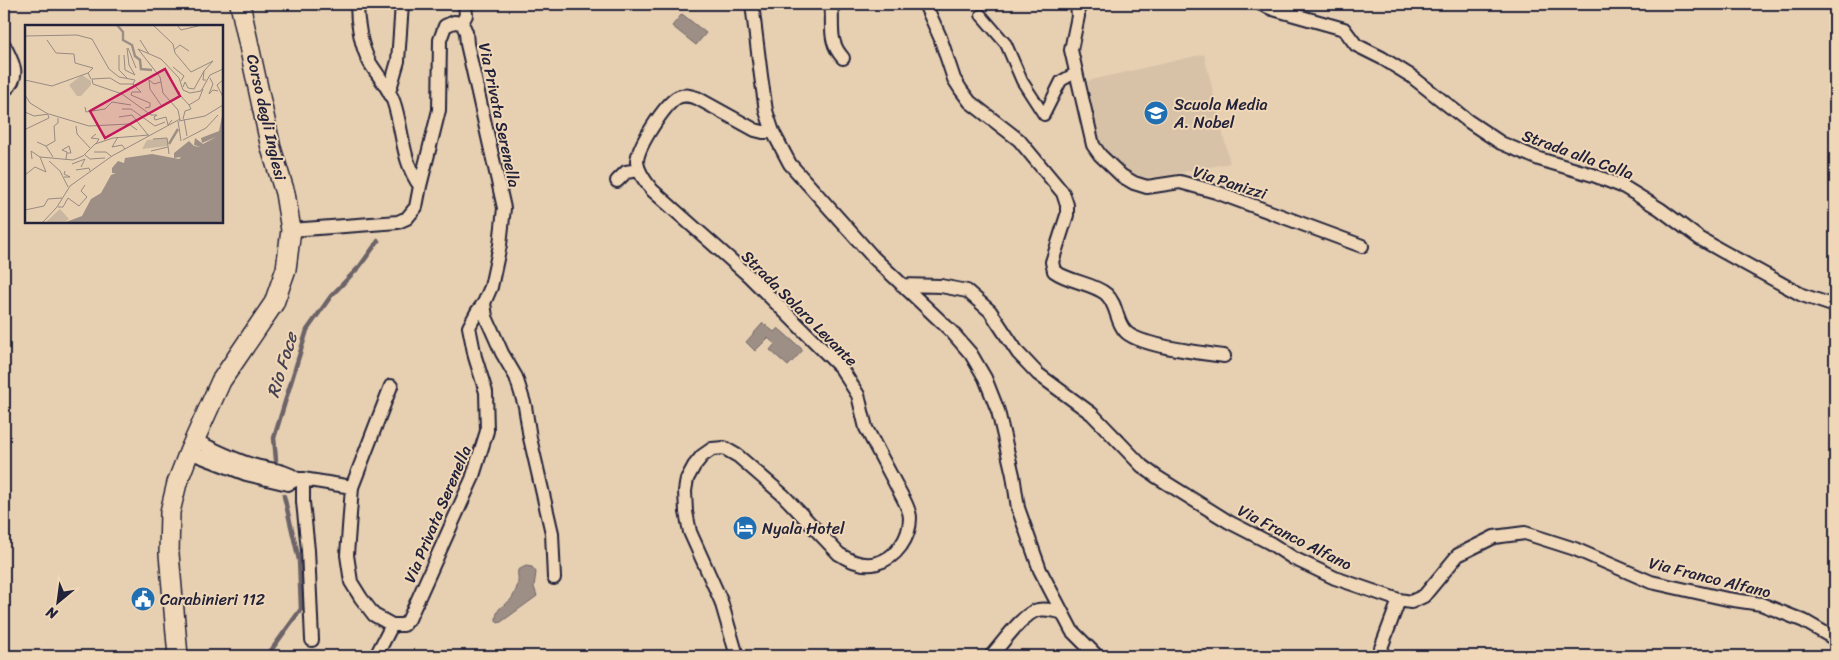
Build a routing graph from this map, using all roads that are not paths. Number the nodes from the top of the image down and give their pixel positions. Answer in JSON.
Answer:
{"nodes":[{"id":1,"x":240,"y":4,"type":"edge"},
{"id":2,"x":357,"y":4,"type":"edge"},
{"id":3,"x":402,"y":4,"type":"edge"},
{"id":4,"x":465,"y":4,"type":"edge"},
{"id":5,"x":752,"y":4,"type":"edge"},
{"id":6,"x":831,"y":4,"type":"edge"},
{"id":7,"x":925,"y":4,"type":"edge"},
{"id":8,"x":1077,"y":4,"type":"edge"},
{"id":9,"x":1261,"y":4,"type":"edge"},
{"id":10,"x":981,"y":16,"type":"dead end"},
{"id":11,"x":461,"y":23,"type":"junction"},
{"id":12,"x":4,"y":45,"type":"edge"},
{"id":13,"x":843,"y":58,"type":"dead end"},
{"id":14,"x":1077,"y":72,"type":"junction"},
{"id":15,"x":4,"y":91,"type":"edge"},
{"id":16,"x":389,"y":92,"type":"junction"},
{"id":17,"x":773,"y":132,"type":"junction"},
{"id":18,"x":639,"y":170,"type":"junction"},
{"id":19,"x":617,"y":181,"type":"dead end"},
{"id":20,"x":420,"y":186,"type":"junction"},
{"id":21,"x":292,"y":230,"type":"junction"},
{"id":22,"x":1362,"y":246,"type":"dead end"},
{"id":23,"x":902,"y":285,"type":"junction"},
{"id":24,"x":484,"y":303,"type":"junction"},
{"id":25,"x":1835,"y":306,"type":"edge"},
{"id":26,"x":1224,"y":356,"type":"dead end"},
{"id":27,"x":391,"y":386,"type":"dead end"},
{"id":28,"x":191,"y":446,"type":"junction"},
{"id":29,"x":300,"y":479,"type":"junction"},
{"id":30,"x":352,"y":487,"type":"junction"},
{"id":31,"x":554,"y":578,"type":"dead end"},
{"id":32,"x":1399,"y":600,"type":"junction"},
{"id":33,"x":1061,"y":612,"type":"junction"},
{"id":34,"x":392,"y":625,"type":"junction"},
{"id":35,"x":1835,"y":639,"type":"edge"},
{"id":36,"x":312,"y":640,"type":"dead end"},
{"id":37,"x":178,"y":656,"type":"edge"},
{"id":38,"x":376,"y":656,"type":"edge"},
{"id":39,"x":737,"y":656,"type":"edge"},
{"id":40,"x":991,"y":656,"type":"edge"},
{"id":41,"x":1097,"y":656,"type":"edge"},
{"id":42,"x":1378,"y":656,"type":"edge"}],
"edges":[{"from":1,"to":21,"type":"main road","name":"Corso degli Inglesi"},
{"from":2,"to":16,"type":"street"},
{"from":3,"to":16,"type":"street"},
{"from":4,"to":11,"type":"street","name":"Via Privata Serenella"},
{"from":5,"to":17,"type":"street"},
{"from":6,"to":13,"type":"street"},
{"from":7,"to":26,"type":"street"},
{"from":8,"to":14,"type":"street","name":"Via Panizzi"},
{"from":9,"to":25,"type":"street","name":"Strada alla Colla"},
{"from":10,"to":14,"type":"street"},
{"from":11,"to":20,"type":"street"},
{"from":11,"to":24,"type":"street","name":"Via Privata Serenella"},
{"from":12,"to":15,"type":"street"},
{"from":14,"to":22,"type":"street","name":"Via Panizzi"},
{"from":16,"to":20,"type":"street"},
{"from":17,"to":18,"type":"street"},
{"from":17,"to":23,"type":"street"},
{"from":18,"to":19,"type":"street"},
{"from":18,"to":39,"type":"street","name":"Strada Solaro Levante"},
{"from":20,"to":21,"type":"street"},
{"from":21,"to":28,"type":"main road","name":"Corso degli Inglesi"},
{"from":23,"to":32,"type":"street","name":"Via Franco Alfano"},
{"from":23,"to":33,"type":"street"},
{"from":24,"to":31,"type":"street"},
{"from":24,"to":34,"type":"street","name":"Via Privata Serenella"},
{"from":27,"to":30,"type":"street"},
{"from":28,"to":29,"type":"street"},
{"from":28,"to":37,"type":"main road","name":"Corso degli Inglesi"},
{"from":29,"to":30,"type":"street"},
{"from":29,"to":36,"type":"street"},
{"from":30,"to":34,"type":"street"},
{"from":32,"to":35,"type":"street","name":"Via Franco Alfano"},
{"from":32,"to":42,"type":"street"},
{"from":33,"to":40,"type":"street"},
{"from":33,"to":41,"type":"street"},
{"from":34,"to":38,"type":"street"}]}
